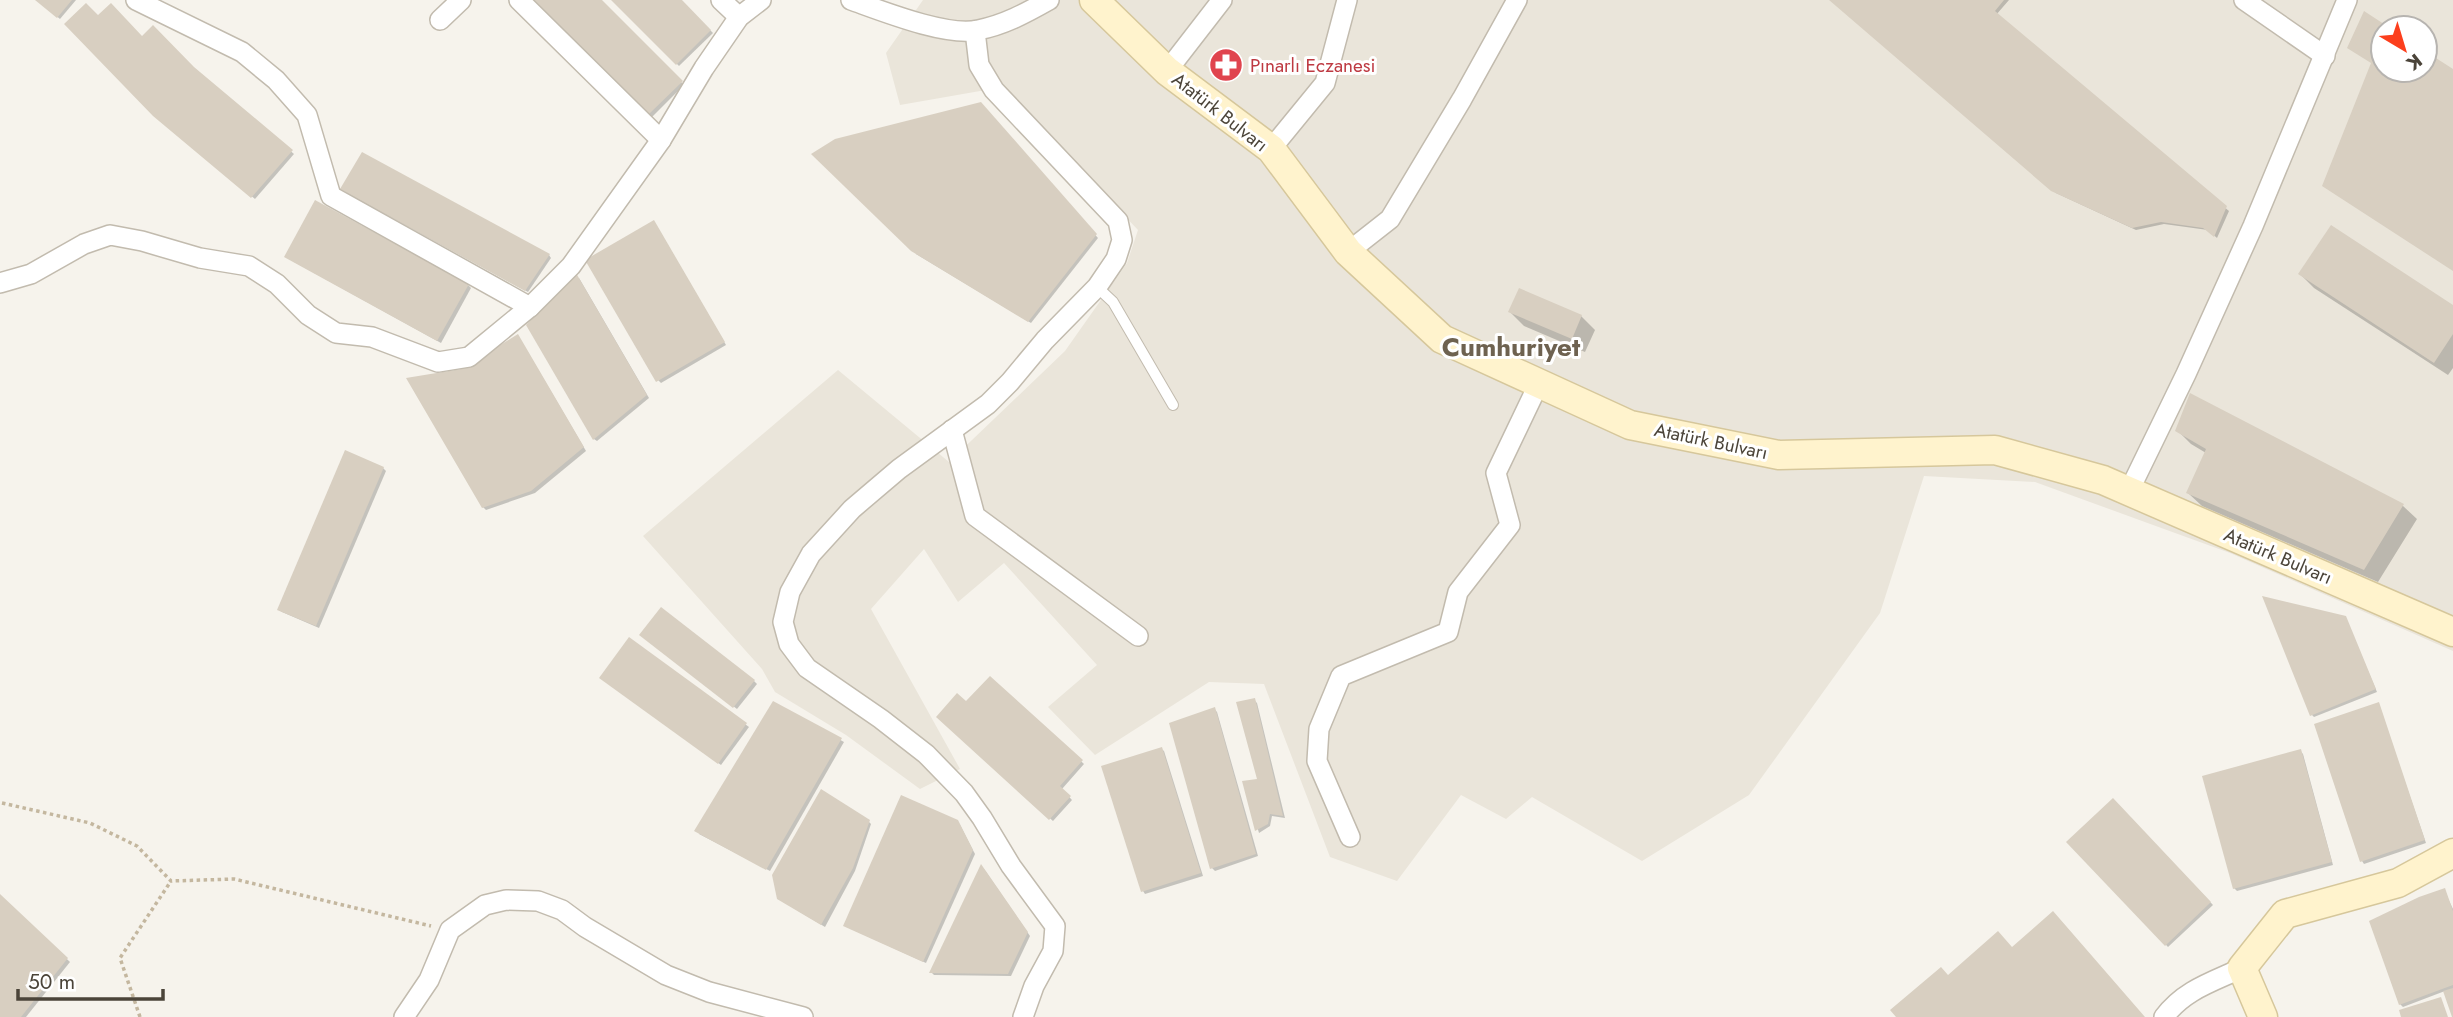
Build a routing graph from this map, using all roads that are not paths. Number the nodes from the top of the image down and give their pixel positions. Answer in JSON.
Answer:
{"nodes":[{"id":1,"x":136,"y":0,"type":"edge"},
{"id":2,"x":461,"y":0,"type":"edge"},
{"id":3,"x":519,"y":0,"type":"edge"},
{"id":4,"x":721,"y":0,"type":"edge"},
{"id":5,"x":761,"y":0,"type":"edge"},
{"id":6,"x":851,"y":0,"type":"edge"},
{"id":7,"x":1049,"y":0,"type":"edge"},
{"id":8,"x":1094,"y":0,"type":"edge"},
{"id":9,"x":1222,"y":0,"type":"edge"},
{"id":10,"x":1347,"y":0,"type":"edge"},
{"id":11,"x":1517,"y":0,"type":"edge"},
{"id":12,"x":2347,"y":0,"type":"edge"},
{"id":13,"x":2248,"y":1,"type":"edge"},
{"id":14,"x":739,"y":17,"type":"junction"},
{"id":15,"x":440,"y":20,"type":"dead end"},
{"id":16,"x":975,"y":31,"type":"junction"},
{"id":17,"x":2325,"y":56,"type":"junction"},
{"id":18,"x":1167,"y":71,"type":"junction"},
{"id":19,"x":661,"y":139,"type":"junction"},
{"id":20,"x":1271,"y":149,"type":"junction"},
{"id":21,"x":1348,"y":253,"type":"junction"},
{"id":22,"x":0,"y":283,"type":"edge"},
{"id":23,"x":1097,"y":287,"type":"junction"},
{"id":24,"x":530,"y":307,"type":"junction"},
{"id":25,"x":1539,"y":383,"type":"junction"},
{"id":26,"x":1173,"y":405,"type":"dead end"},
{"id":27,"x":952,"y":429,"type":"junction"},
{"id":28,"x":2129,"y":491,"type":"junction"},
{"id":29,"x":2453,"y":632,"type":"edge"},
{"id":30,"x":1138,"y":636,"type":"dead end"},
{"id":31,"x":1350,"y":838,"type":"dead end"},
{"id":32,"x":2453,"y":853,"type":"edge"},
{"id":33,"x":2242,"y":968,"type":"junction"},
{"id":34,"x":404,"y":1017,"type":"edge"},
{"id":35,"x":803,"y":1017,"type":"edge"},
{"id":36,"x":1023,"y":1017,"type":"edge"},
{"id":37,"x":2164,"y":1017,"type":"edge"},
{"id":38,"x":2263,"y":1017,"type":"edge"}],
"edges":[{"from":1,"to":24,"type":"street"},
{"from":2,"to":15,"type":"street"},
{"from":3,"to":19,"type":"street"},
{"from":4,"to":14,"type":"street"},
{"from":5,"to":14,"type":"street"},
{"from":6,"to":16,"type":"street"},
{"from":7,"to":16,"type":"street"},
{"from":8,"to":18,"type":"street","name":"Atatürk Bulvarı"},
{"from":9,"to":18,"type":"street"},
{"from":10,"to":20,"type":"street"},
{"from":11,"to":21,"type":"street"},
{"from":12,"to":17,"type":"street"},
{"from":13,"to":17,"type":"street"},
{"from":14,"to":19,"type":"street"},
{"from":16,"to":23,"type":"street"},
{"from":17,"to":28,"type":"street"},
{"from":18,"to":20,"type":"street","name":"Atatürk Bulvarı"},
{"from":19,"to":24,"type":"street"},
{"from":20,"to":21,"type":"street","name":"Atatürk Bulvarı"},
{"from":21,"to":25,"type":"street","name":"Atatürk Bulvarı"},
{"from":22,"to":24,"type":"street"},
{"from":23,"to":26,"type":"lane"},
{"from":23,"to":27,"type":"street"},
{"from":25,"to":28,"type":"street","name":"Atatürk Bulvarı"},
{"from":25,"to":31,"type":"street"},
{"from":27,"to":30,"type":"street"},
{"from":27,"to":36,"type":"street"},
{"from":28,"to":29,"type":"street","name":"Atatürk Bulvarı"},
{"from":32,"to":33,"type":"street"},
{"from":33,"to":37,"type":"street"},
{"from":33,"to":38,"type":"street"},
{"from":34,"to":35,"type":"street"}]}
